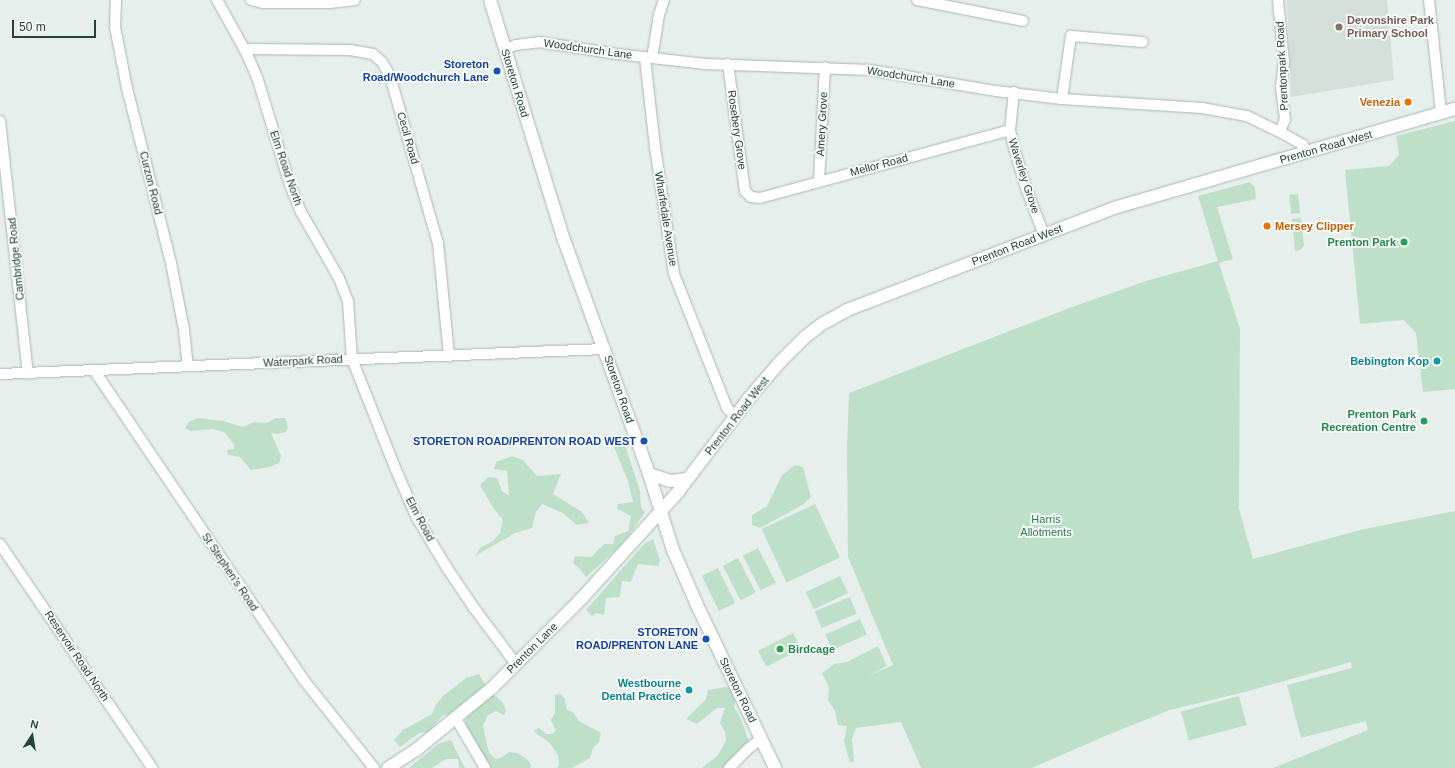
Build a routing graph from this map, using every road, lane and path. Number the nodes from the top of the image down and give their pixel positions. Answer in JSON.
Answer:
{"nodes":[{"id":1,"x":116,"y":0,"type":"edge"},
{"id":2,"x":217,"y":0,"type":"edge"},
{"id":3,"x":251,"y":0,"type":"edge"},
{"id":4,"x":355,"y":0,"type":"edge"},
{"id":5,"x":490,"y":0,"type":"edge"},
{"id":6,"x":664,"y":0,"type":"edge"},
{"id":7,"x":917,"y":0,"type":"edge"},
{"id":8,"x":1278,"y":0,"type":"edge"},
{"id":9,"x":1429,"y":0,"type":"edge"},
{"id":10,"x":1023,"y":21,"type":"dead end"},
{"id":11,"x":1143,"y":42,"type":"dead end"},
{"id":12,"x":244,"y":49,"type":"junction"},
{"id":13,"x":505,"y":49,"type":"junction"},
{"id":14,"x":649,"y":58,"type":"junction"},
{"id":15,"x":728,"y":64,"type":"junction"},
{"id":16,"x":825,"y":67,"type":"junction"},
{"id":17,"x":1014,"y":92,"type":"junction"},
{"id":18,"x":1062,"y":98,"type":"junction"},
{"id":19,"x":1455,"y":109,"type":"edge"},
{"id":20,"x":1441,"y":113,"type":"junction"},
{"id":21,"x":0,"y":121,"type":"edge"},
{"id":22,"x":1010,"y":130,"type":"junction"},
{"id":23,"x":1280,"y":132,"type":"junction"},
{"id":24,"x":1306,"y":152,"type":"junction"},
{"id":25,"x":820,"y":181,"type":"junction"},
{"id":26,"x":748,"y":196,"type":"joint"},
{"id":27,"x":1044,"y":234,"type":"junction"},
{"id":28,"x":605,"y":349,"type":"junction"},
{"id":29,"x":449,"y":356,"type":"junction"},
{"id":30,"x":352,"y":359,"type":"junction"},
{"id":31,"x":188,"y":366,"type":"junction"},
{"id":32,"x":94,"y":370,"type":"junction"},
{"id":33,"x":28,"y":372,"type":"junction"},
{"id":34,"x":0,"y":374,"type":"edge"},
{"id":35,"x":735,"y":416,"type":"junction"},
{"id":36,"x":649,"y":474,"type":"junction"},
{"id":37,"x":688,"y":479,"type":"junction"},
{"id":38,"x":661,"y":512,"type":"junction"},
{"id":39,"x":0,"y":544,"type":"edge"},
{"id":40,"x":516,"y":664,"type":"junction"},
{"id":41,"x":455,"y":718,"type":"junction"},
{"id":42,"x":761,"y":740,"type":"junction"},
{"id":43,"x":152,"y":768,"type":"edge"},
{"id":44,"x":374,"y":768,"type":"edge"},
{"id":45,"x":388,"y":768,"type":"edge"},
{"id":46,"x":485,"y":768,"type":"edge"},
{"id":47,"x":729,"y":768,"type":"edge"},
{"id":48,"x":775,"y":768,"type":"edge"}],
"edges":[{"from":1,"to":31,"type":"street","name":"Curzon Road"},
{"from":2,"to":12,"type":"street","name":"Elm Road North"},
{"from":3,"to":4,"type":"street"},
{"from":5,"to":13,"type":"street","name":"Storeton Road"},
{"from":6,"to":14,"type":"street","name":"Wharfedale Avenue"},
{"from":7,"to":10,"type":"street"},
{"from":8,"to":23,"type":"street","name":"Prentonpark Road"},
{"from":9,"to":20,"type":"street"},
{"from":11,"to":18,"type":"street"},
{"from":12,"to":29,"type":"street","name":"Cecil Road"},
{"from":12,"to":30,"type":"street","name":"Elm Road North"},
{"from":13,"to":14,"type":"street","name":"Woodchurch Lane"},
{"from":13,"to":28,"type":"street","name":"Storeton Road"},
{"from":14,"to":15,"type":"street","name":"Woodchurch Lane"},
{"from":14,"to":35,"type":"street","name":"Wharfedale Avenue"},
{"from":15,"to":16,"type":"street","name":"Woodchurch Lane"},
{"from":15,"to":26,"type":"street","name":"Rosebery Grove"},
{"from":16,"to":17,"type":"street","name":"Woodchurch Lane"},
{"from":16,"to":25,"type":"street","name":"Amery Grove"},
{"from":17,"to":18,"type":"street","name":"Woodchurch Lane"},
{"from":17,"to":22,"type":"street","name":"Waverley Grove"},
{"from":18,"to":23,"type":"street","name":"Woodchurch Lane"},
{"from":19,"to":20,"type":"street","name":"Prenton Road West"},
{"from":20,"to":24,"type":"street","name":"Prenton Road West"},
{"from":21,"to":33,"type":"street","name":"Cambridge Road"},
{"from":22,"to":25,"type":"street","name":"Mellor Road"},
{"from":22,"to":27,"type":"street","name":"Waverley Grove"},
{"from":23,"to":24,"type":"street","name":"Woodchurch Lane"},
{"from":24,"to":27,"type":"street","name":"Prenton Road West"},
{"from":25,"to":26,"type":"street","name":"Mellor Road"},
{"from":27,"to":35,"type":"street","name":"Prenton Road West"},
{"from":28,"to":29,"type":"street","name":"Waterpark Road"},
{"from":28,"to":36,"type":"street","name":"Storeton Road"},
{"from":29,"to":30,"type":"street","name":"Waterpark Road"},
{"from":30,"to":31,"type":"street","name":"Waterpark Road"},
{"from":30,"to":40,"type":"street","name":"Elm Road"},
{"from":31,"to":32,"type":"street","name":"Waterpark Road"},
{"from":32,"to":33,"type":"street","name":"Waterpark Road"},
{"from":32,"to":44,"type":"street","name":"St Stephen's Road"},
{"from":33,"to":34,"type":"street","name":"Waterpark Road"},
{"from":35,"to":37,"type":"street","name":"Prenton Road West"},
{"from":36,"to":37,"type":"street"},
{"from":36,"to":38,"type":"street","name":"Storeton Road"},
{"from":37,"to":38,"type":"street","name":"Prenton Road West"},
{"from":38,"to":40,"type":"street","name":"Prenton Lane"},
{"from":38,"to":42,"type":"street","name":"Storeton Road"},
{"from":39,"to":43,"type":"street","name":"Reservoir Road North"},
{"from":40,"to":41,"type":"street","name":"Prenton Lane"},
{"from":41,"to":45,"type":"street","name":"Prenton Lane"},
{"from":41,"to":46,"type":"street"},
{"from":42,"to":47,"type":"street"},
{"from":42,"to":48,"type":"street","name":"Storeton Road"}]}
